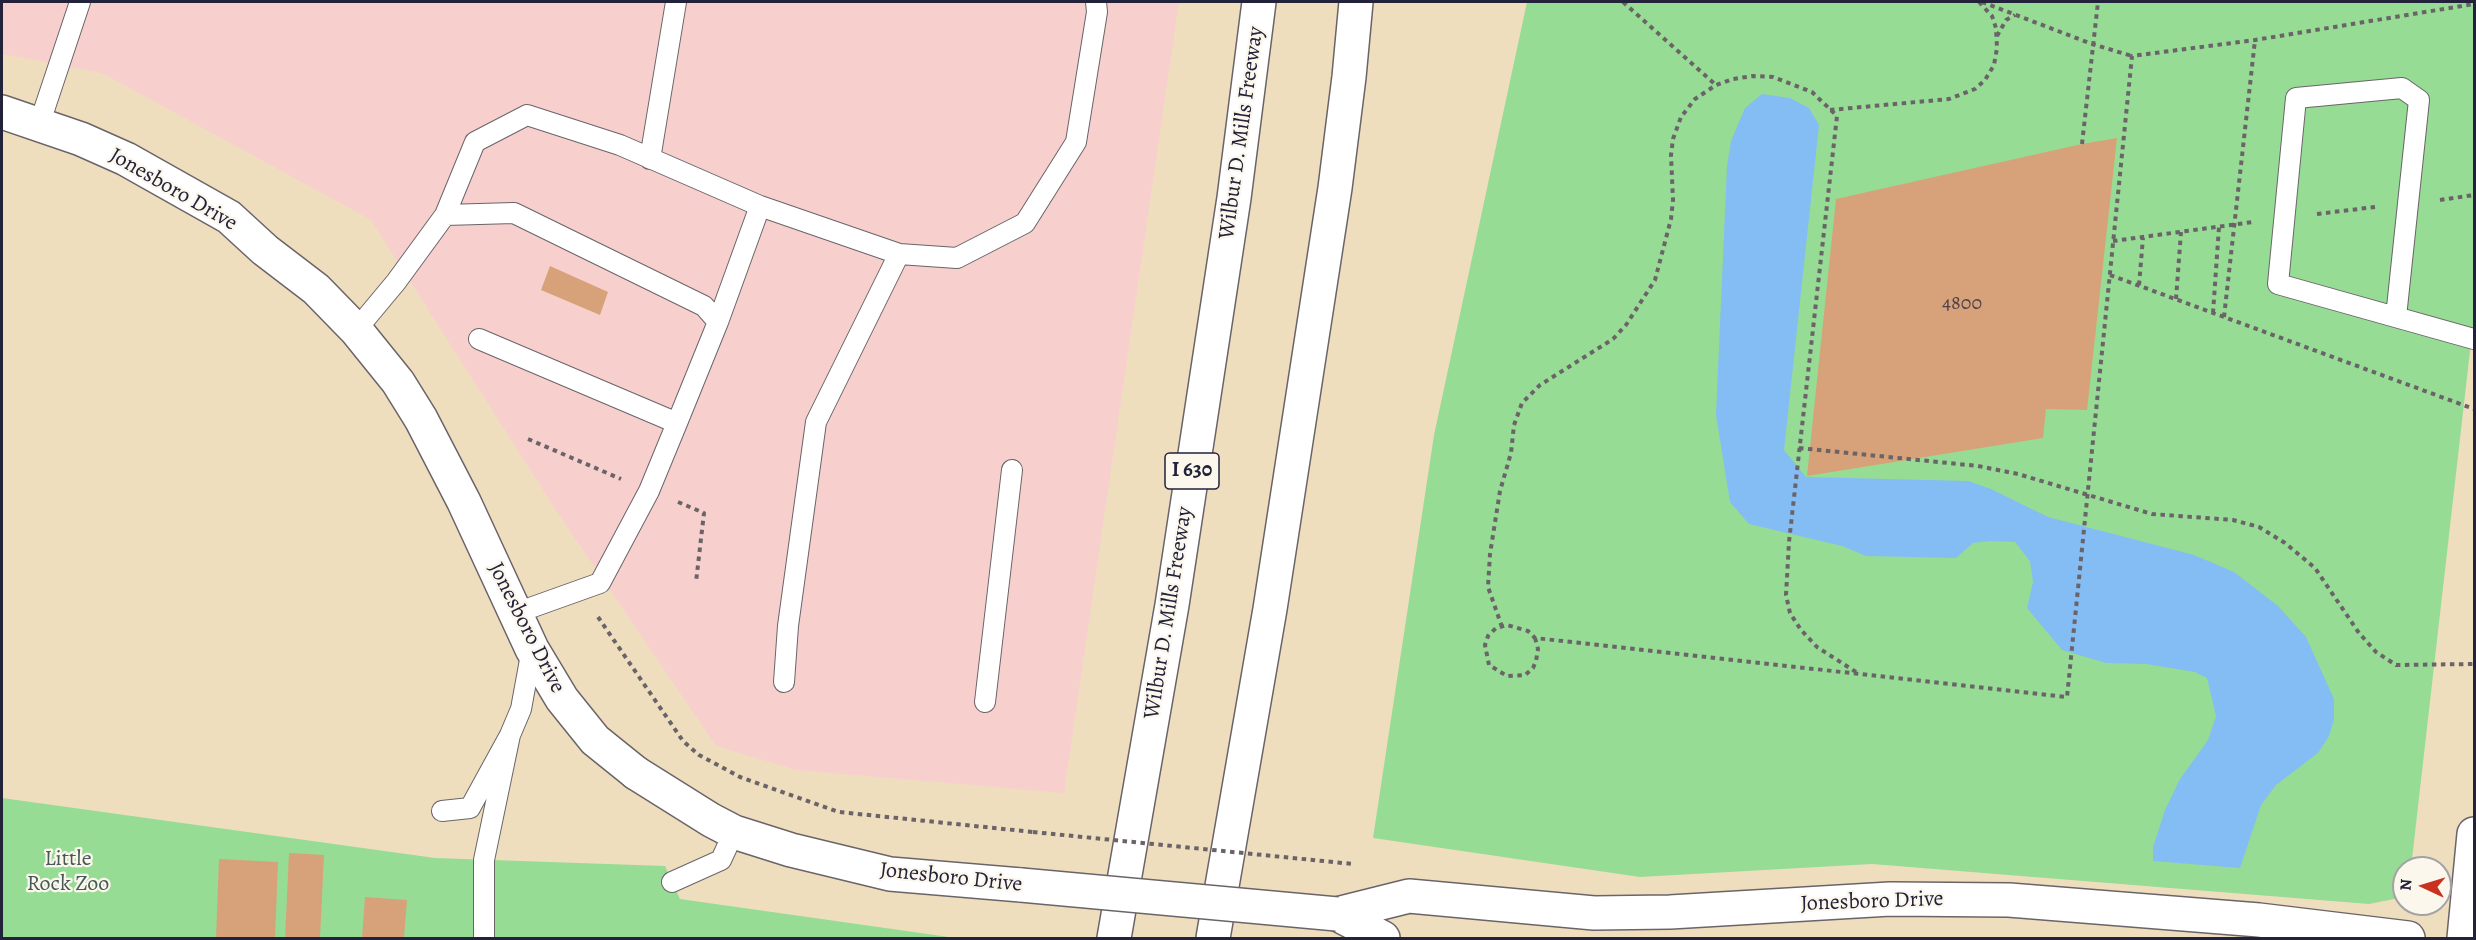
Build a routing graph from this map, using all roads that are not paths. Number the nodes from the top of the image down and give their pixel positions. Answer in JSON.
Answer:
{"nodes":[{"id":1,"x":81,"y":2,"type":"edge"},
{"id":2,"x":676,"y":2,"type":"edge"},
{"id":3,"x":1096,"y":2,"type":"edge"},
{"id":4,"x":1259,"y":2,"type":"edge"},
{"id":5,"x":1356,"y":2,"type":"edge"},
{"id":6,"x":2,"y":112,"type":"edge"},
{"id":7,"x":39,"y":125,"type":"junction"},
{"id":8,"x":650,"y":159,"type":"junction"},
{"id":9,"x":760,"y":206,"type":"junction"},
{"id":10,"x":445,"y":215,"type":"junction"},
{"id":11,"x":899,"y":254,"type":"junction"},
{"id":12,"x":2396,"y":317,"type":"junction"},
{"id":13,"x":718,"y":322,"type":"junction"},
{"id":14,"x":356,"y":330,"type":"junction"},
{"id":15,"x":479,"y":339,"type":"dead end"},
{"id":16,"x":2475,"y":339,"type":"edge"},
{"id":17,"x":678,"y":423,"type":"junction"},
{"id":18,"x":1012,"y":470,"type":"dead end"},
{"id":19,"x":516,"y":613,"type":"junction"},
{"id":20,"x":532,"y":649,"type":"junction"},
{"id":21,"x":784,"y":682,"type":"dead end"},
{"id":22,"x":985,"y":702,"type":"dead end"},
{"id":23,"x":510,"y":735,"type":"junction"},
{"id":24,"x":442,"y":811,"type":"dead end"},
{"id":25,"x":734,"y":832,"type":"junction"},
{"id":26,"x":2475,"y":834,"type":"edge"},
{"id":27,"x":672,"y":882,"type":"dead end"},
{"id":28,"x":1337,"y":914,"type":"junction"},
{"id":29,"x":484,"y":939,"type":"edge"},
{"id":30,"x":1114,"y":939,"type":"edge"},
{"id":31,"x":1213,"y":939,"type":"edge"},
{"id":32,"x":1383,"y":939,"type":"edge"},
{"id":33,"x":2408,"y":939,"type":"edge"},
{"id":34,"x":2464,"y":939,"type":"edge"}],
"edges":[{"from":1,"to":7,"type":"lane"},
{"from":2,"to":8,"type":"lane"},
{"from":3,"to":11,"type":"lane"},
{"from":4,"to":30,"type":"main road","name":"Wilbur D. Mills Freeway","number":"I 630"},
{"from":5,"to":31,"type":"main road"},
{"from":6,"to":7,"type":"main road","name":"Jonesboro Drive"},
{"from":7,"to":14,"type":"main road","name":"Jonesboro Drive"},
{"from":8,"to":9,"type":"lane"},
{"from":8,"to":10,"type":"lane"},
{"from":9,"to":11,"type":"lane"},
{"from":9,"to":13,"type":"lane"},
{"from":10,"to":13,"type":"lane"},
{"from":10,"to":14,"type":"lane"},
{"from":11,"to":21,"type":"lane"},
{"from":12,"to":12,"type":"lane"},
{"from":12,"to":16,"type":"lane"},
{"from":13,"to":17,"type":"lane"},
{"from":14,"to":19,"type":"main road","name":"Jonesboro Drive"},
{"from":15,"to":17,"type":"lane"},
{"from":17,"to":19,"type":"lane"},
{"from":18,"to":22,"type":"lane"},
{"from":19,"to":20,"type":"main road","name":"Jonesboro Drive"},
{"from":20,"to":23,"type":"lane"},
{"from":20,"to":25,"type":"main road","name":"Jonesboro Drive"},
{"from":23,"to":24,"type":"lane"},
{"from":23,"to":29,"type":"lane"},
{"from":25,"to":27,"type":"lane"},
{"from":25,"to":28,"type":"main road","name":"Jonesboro Drive","bridge":true},
{"from":26,"to":34,"type":"main road"},
{"from":28,"to":32,"type":"main road","name":"Jonesboro Drive"},
{"from":28,"to":33,"type":"main road","name":"Jonesboro Drive"}]}
